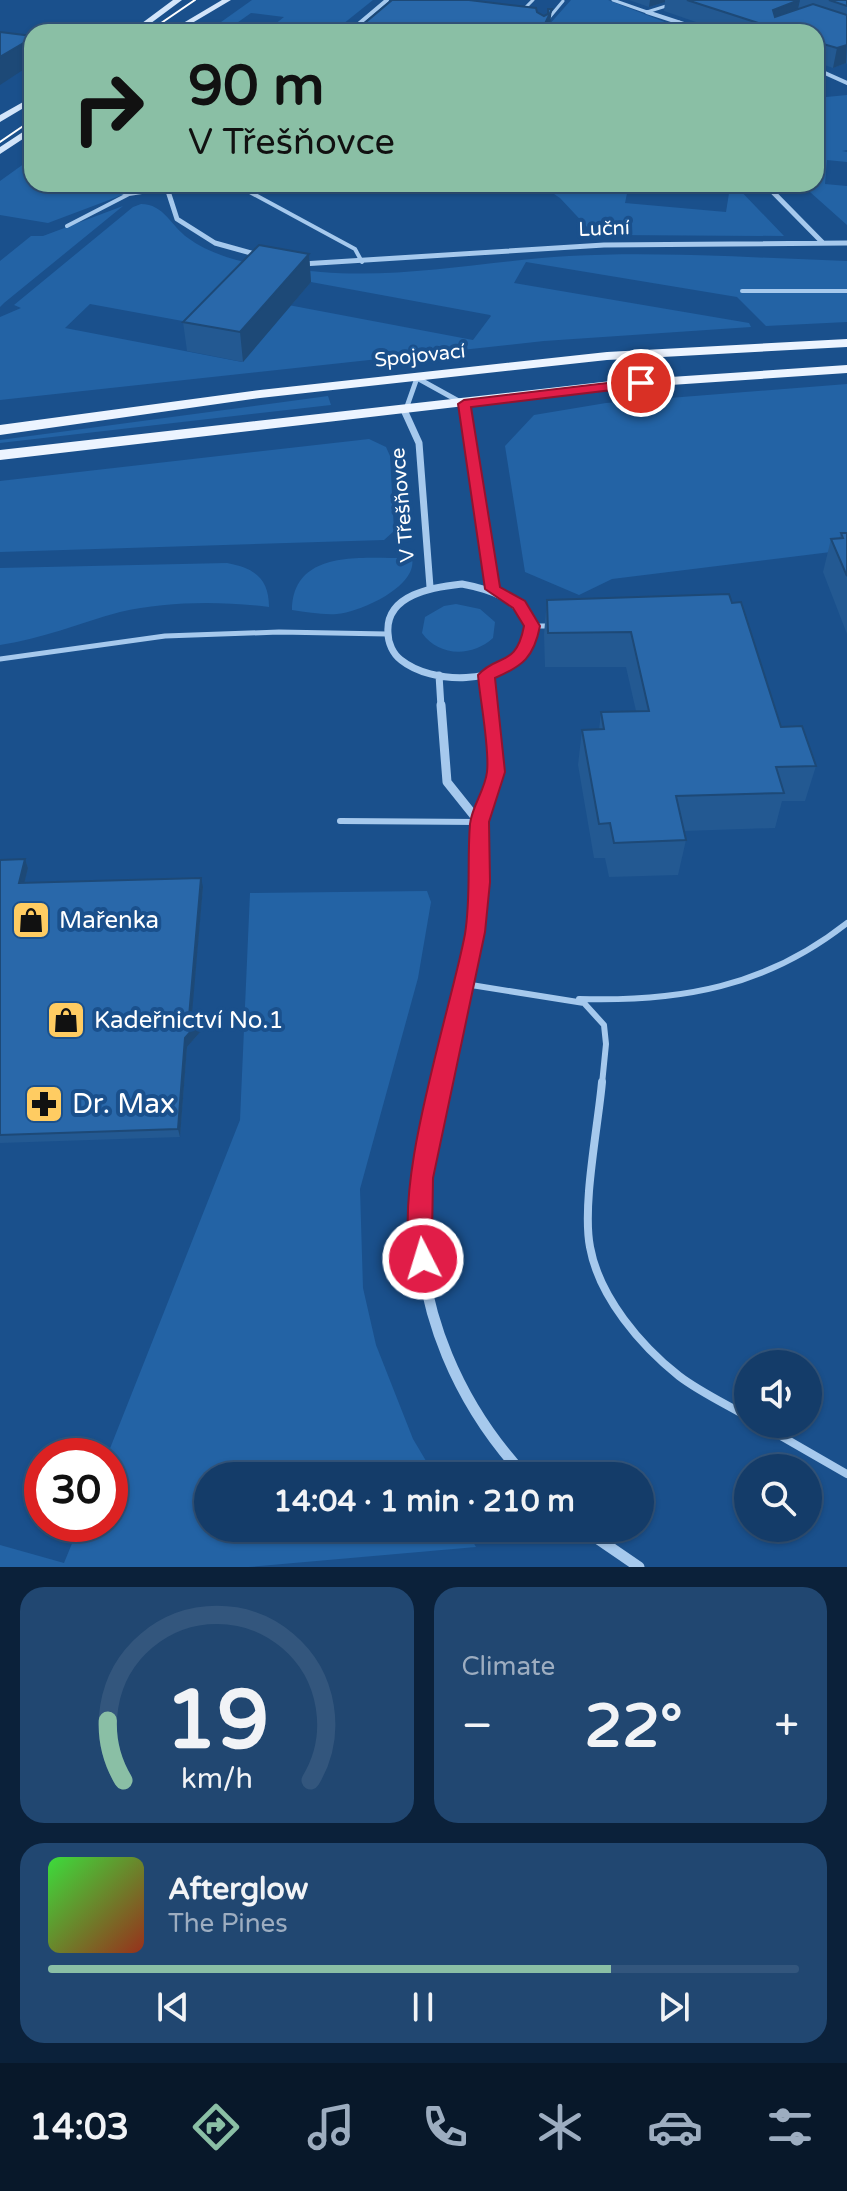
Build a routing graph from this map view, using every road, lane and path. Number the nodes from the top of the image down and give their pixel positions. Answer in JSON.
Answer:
{"nodes":[{"id":1,"x":178,"y":0,"type":"edge"},
{"id":2,"x":227,"y":0,"type":"edge"},
{"id":3,"x":387,"y":0,"type":"edge"},
{"id":4,"x":533,"y":0,"type":"edge"},
{"id":5,"x":613,"y":0,"type":"edge"},
{"id":6,"x":685,"y":0,"type":"edge"},
{"id":7,"x":563,"y":1,"type":"edge"},
{"id":8,"x":679,"y":2,"type":"junction"},
{"id":9,"x":694,"y":7,"type":"dead end"},
{"id":10,"x":525,"y":8,"type":"edge"},
{"id":11,"x":647,"y":12,"type":"junction"},
{"id":12,"x":547,"y":20,"type":"edge"},
{"id":13,"x":679,"y":22,"type":"junction"},
{"id":14,"x":145,"y":24,"type":"edge"},
{"id":15,"x":186,"y":24,"type":"edge"},
{"id":16,"x":358,"y":24,"type":"edge"},
{"id":17,"x":674,"y":24,"type":"edge"},
{"id":18,"x":685,"y":24,"type":"edge"},
{"id":19,"x":825,"y":73,"type":"edge"},
{"id":20,"x":847,"y":80,"type":"edge"},
{"id":21,"x":24,"y":104,"type":"edge"},
{"id":22,"x":0,"y":119,"type":"edge"},
{"id":23,"x":24,"y":134,"type":"edge"},
{"id":24,"x":0,"y":151,"type":"edge"},
{"id":25,"x":122,"y":192,"type":"edge"},
{"id":26,"x":139,"y":192,"type":"edge"},
{"id":27,"x":170,"y":192,"type":"edge"},
{"id":28,"x":250,"y":192,"type":"edge"},
{"id":29,"x":773,"y":192,"type":"edge"},
{"id":30,"x":129,"y":194,"type":"junction"},
{"id":31,"x":67,"y":226,"type":"dead end"},
{"id":32,"x":823,"y":243,"type":"junction"},
{"id":33,"x":847,"y":243,"type":"edge"},
{"id":34,"x":260,"y":256,"type":"edge"},
{"id":35,"x":362,"y":262,"type":"junction"},
{"id":36,"x":289,"y":264,"type":"edge"},
{"id":37,"x":742,"y":291,"type":"dead end"},
{"id":38,"x":847,"y":291,"type":"edge"},
{"id":39,"x":847,"y":343,"type":"edge"},
{"id":40,"x":847,"y":369,"type":"edge"},
{"id":41,"x":417,"y":378,"type":"junction"},
{"id":42,"x":464,"y":404,"type":"junction"},
{"id":43,"x":404,"y":409,"type":"junction"},
{"id":44,"x":0,"y":430,"type":"edge"},
{"id":45,"x":0,"y":455,"type":"edge"},
{"id":46,"x":430,"y":587,"type":"junction"},
{"id":47,"x":492,"y":589,"type":"junction"},
{"id":48,"x":560,"y":625,"type":"edge"},
{"id":49,"x":532,"y":626,"type":"junction"},
{"id":50,"x":387,"y":634,"type":"junction"},
{"id":51,"x":0,"y":659,"type":"edge"},
{"id":52,"x":439,"y":675,"type":"junction"},
{"id":53,"x":486,"y":675,"type":"junction"},
{"id":54,"x":340,"y":821,"type":"dead end"},
{"id":55,"x":479,"y":822,"type":"junction"},
{"id":56,"x":847,"y":923,"type":"edge"},
{"id":57,"x":465,"y":984,"type":"junction"},
{"id":58,"x":567,"y":999,"type":"junction"},
{"id":59,"x":734,"y":1409,"type":"edge"},
{"id":60,"x":784,"y":1438,"type":"edge"},
{"id":61,"x":510,"y":1462,"type":"edge"},
{"id":62,"x":847,"y":1474,"type":"edge"},
{"id":63,"x":602,"y":1542,"type":"edge"},
{"id":64,"x":639,"y":1567,"type":"edge"}],
"edges":[{"from":1,"to":14,"type":"main road"},
{"from":2,"to":15,"type":"main road"},
{"from":3,"to":16,"type":"street"},
{"from":4,"to":10,"type":"lane"},
{"from":5,"to":11,"type":"lane"},
{"from":6,"to":8,"type":"lane"},
{"from":7,"to":12,"type":"lane"},
{"from":8,"to":9,"type":"lane"},
{"from":8,"to":11,"type":"lane"},
{"from":11,"to":13,"type":"street"},
{"from":13,"to":17,"type":"lane"},
{"from":13,"to":18,"type":"street"},
{"from":19,"to":20,"type":"street"},
{"from":21,"to":22,"type":"main road"},
{"from":23,"to":24,"type":"main road"},
{"from":25,"to":30,"type":"lane"},
{"from":26,"to":30,"type":"lane"},
{"from":27,"to":34,"type":"street"},
{"from":28,"to":35,"type":"lane"},
{"from":29,"to":32,"type":"street"},
{"from":30,"to":31,"type":"lane"},
{"from":32,"to":33,"type":"street","name":"Luční"},
{"from":32,"to":35,"type":"street","name":"Luční"},
{"from":35,"to":36,"type":"street","name":"Luční"},
{"from":37,"to":38,"type":"lane"},
{"from":39,"to":41,"type":"main road","name":"Spojovací"},
{"from":40,"to":42,"type":"main road"},
{"from":41,"to":42,"type":"street"},
{"from":41,"to":43,"type":"street"},
{"from":41,"to":44,"type":"main road","name":"Spojovací"},
{"from":42,"to":43,"type":"main road"},
{"from":42,"to":47,"type":"street"},
{"from":43,"to":45,"type":"main road"},
{"from":43,"to":46,"type":"street","name":"V Třešňovce"},
{"from":46,"to":47,"type":"street","name":"V Třešňovce"},
{"from":46,"to":50,"type":"street","name":"V Třešňovce"},
{"from":47,"to":49,"type":"street"},
{"from":48,"to":49,"type":"lane"},
{"from":49,"to":53,"type":"street"},
{"from":50,"to":51,"type":"lane"},
{"from":50,"to":52,"type":"street"},
{"from":52,"to":53,"type":"street"},
{"from":52,"to":55,"type":"street"},
{"from":53,"to":55,"type":"street"},
{"from":54,"to":55,"type":"lane"},
{"from":55,"to":57,"type":"street"},
{"from":56,"to":58,"type":"lane"},
{"from":57,"to":58,"type":"lane"},
{"from":57,"to":61,"type":"street"},
{"from":58,"to":59,"type":"lane"},
{"from":60,"to":62,"type":"lane"},
{"from":63,"to":64,"type":"street"}]}
